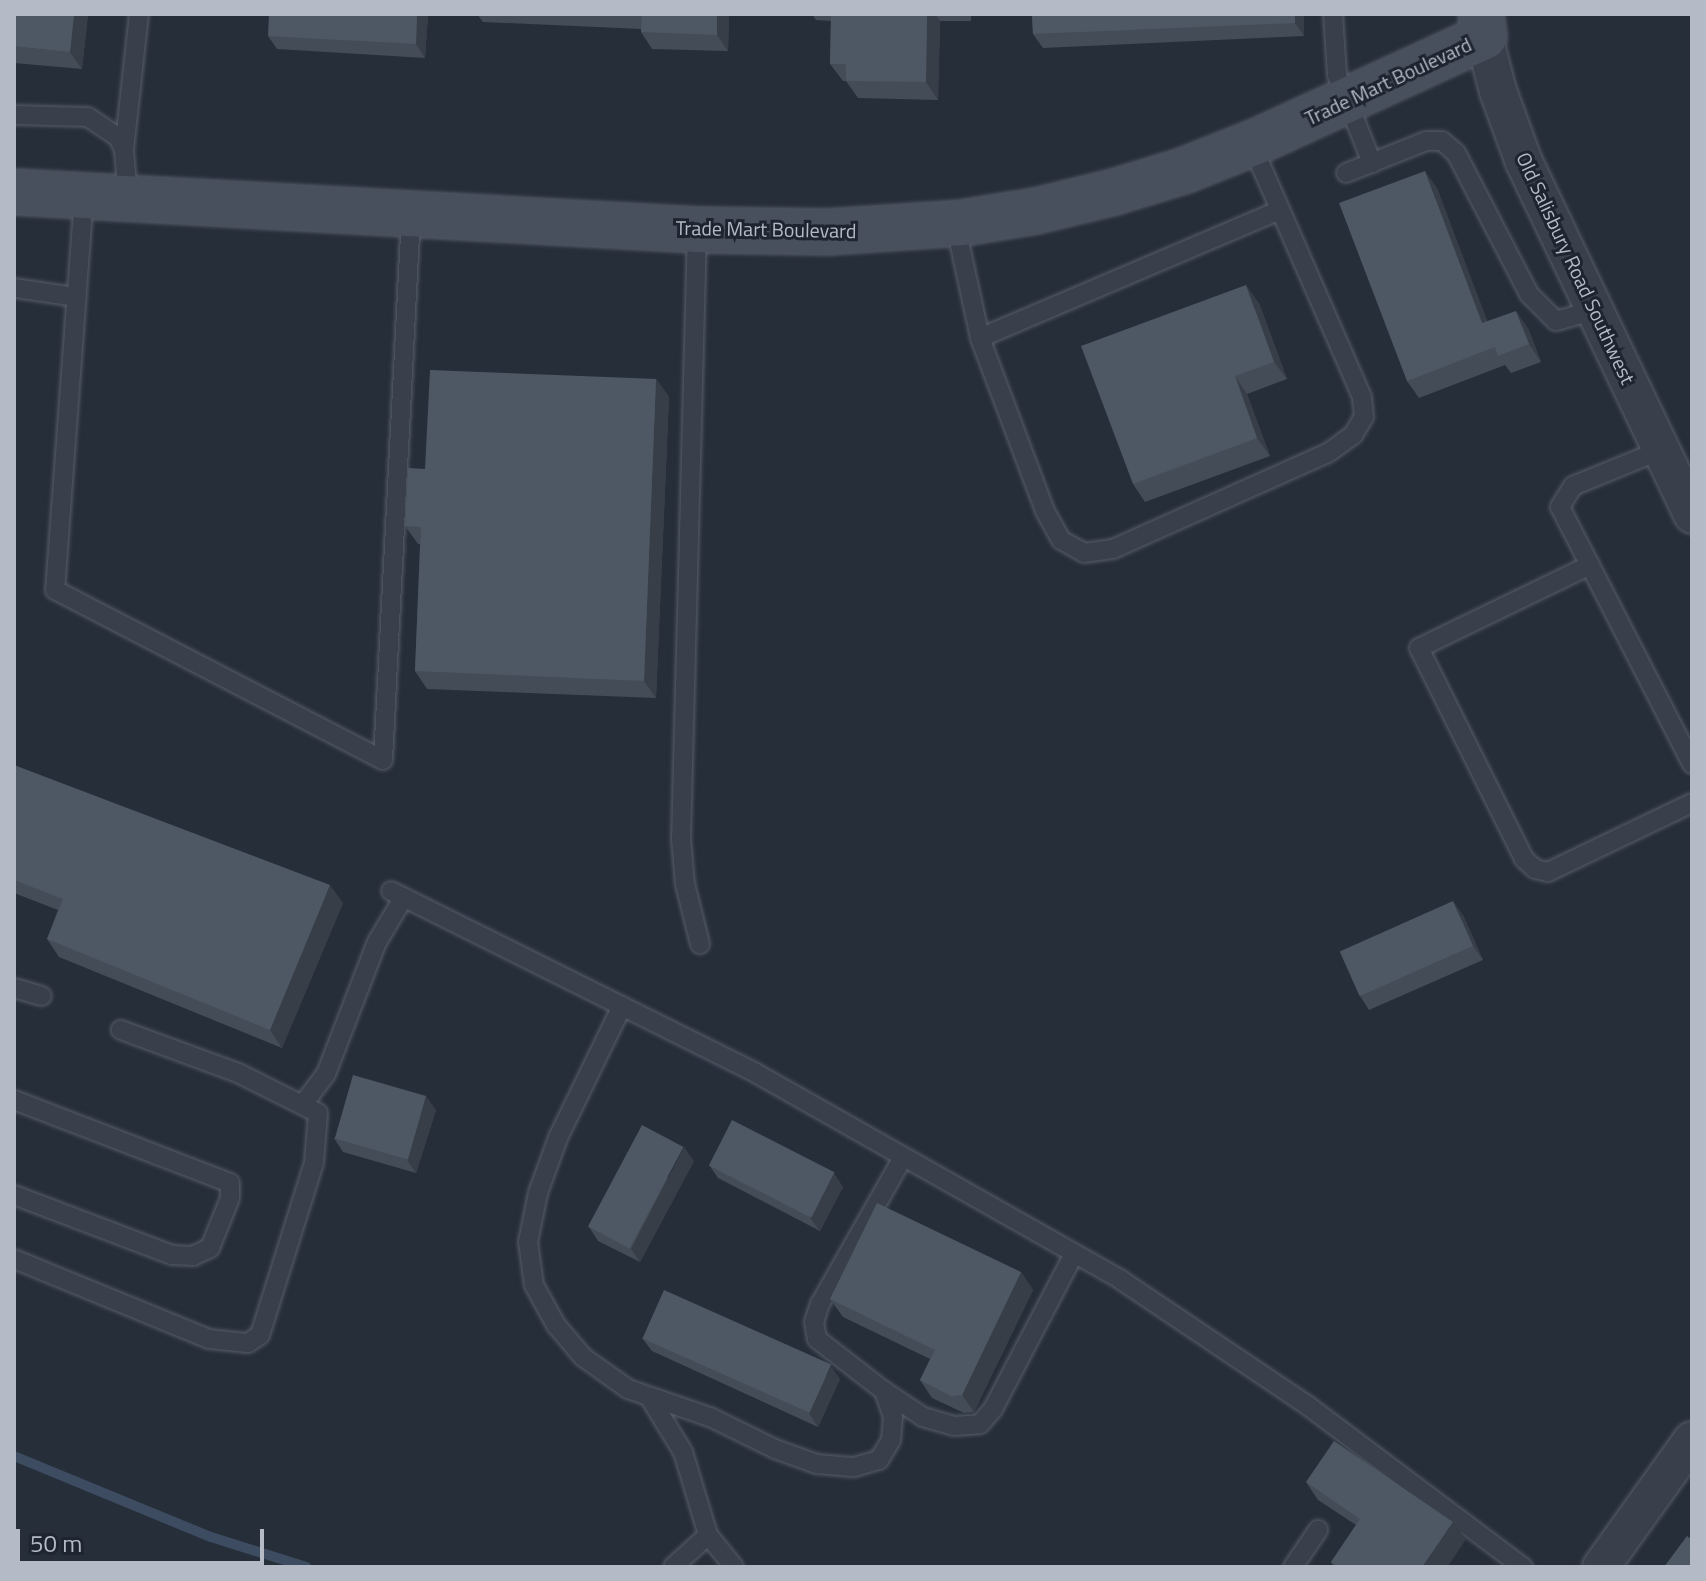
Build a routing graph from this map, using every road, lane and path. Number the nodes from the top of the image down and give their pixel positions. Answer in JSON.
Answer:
{"nodes":[{"id":1,"x":139,"y":14,"type":"edge"},
{"id":2,"x":1333,"y":14,"type":"edge"},
{"id":3,"x":1482,"y":25,"type":"edge"},
{"id":4,"x":1349,"y":99,"type":"junction"},
{"id":5,"x":14,"y":115,"type":"edge"},
{"id":6,"x":1251,"y":143,"type":"junction"},
{"id":7,"x":124,"y":150,"type":"junction"},
{"id":8,"x":1372,"y":163,"type":"junction"},
{"id":9,"x":1346,"y":173,"type":"dead end"},
{"id":10,"x":14,"y":192,"type":"edge"},
{"id":11,"x":84,"y":196,"type":"junction"},
{"id":12,"x":128,"y":198,"type":"junction"},
{"id":13,"x":1280,"y":210,"type":"junction"},
{"id":14,"x":411,"y":215,"type":"junction"},
{"id":15,"x":955,"y":223,"type":"junction"},
{"id":16,"x":697,"y":230,"type":"junction"},
{"id":17,"x":14,"y":288,"type":"edge"},
{"id":18,"x":76,"y":297,"type":"junction"},
{"id":19,"x":1595,"y":310,"type":"junction"},
{"id":20,"x":980,"y":338,"type":"junction"},
{"id":21,"x":1661,"y":450,"type":"junction"},
{"id":22,"x":1692,"y":515,"type":"edge"},
{"id":23,"x":1590,"y":565,"type":"junction"},
{"id":24,"x":1692,"y":764,"type":"edge"},
{"id":25,"x":1692,"y":803,"type":"edge"},
{"id":26,"x":700,"y":944,"type":"dead end"},
{"id":27,"x":14,"y":988,"type":"edge"},
{"id":28,"x":42,"y":996,"type":"dead end"},
{"id":29,"x":622,"y":1006,"type":"junction"},
{"id":30,"x":121,"y":1030,"type":"dead end"},
{"id":31,"x":14,"y":1100,"type":"edge"},
{"id":32,"x":304,"y":1103,"type":"junction"},
{"id":33,"x":903,"y":1157,"type":"junction"},
{"id":34,"x":14,"y":1195,"type":"edge"},
{"id":35,"x":1074,"y":1254,"type":"junction"},
{"id":36,"x":14,"y":1259,"type":"edge"},
{"id":37,"x":884,"y":1391,"type":"junction"},
{"id":38,"x":650,"y":1398,"type":"junction"},
{"id":39,"x":1692,"y":1441,"type":"edge"},
{"id":40,"x":1318,"y":1530,"type":"dead end"},
{"id":41,"x":708,"y":1535,"type":"junction"},
{"id":42,"x":1512,"y":1564,"type":"edge"},
{"id":43,"x":673,"y":1567,"type":"edge"},
{"id":44,"x":734,"y":1567,"type":"edge"},
{"id":45,"x":1293,"y":1567,"type":"edge"},
{"id":46,"x":1601,"y":1567,"type":"edge"}],
"edges":[{"from":1,"to":7,"type":"lane"},
{"from":2,"to":4,"type":"lane"},
{"from":3,"to":4,"type":"street","name":"Trade Mart Boulevard"},
{"from":3,"to":19,"type":"street","name":"Old Salisbury Road Southwest"},
{"from":4,"to":6,"type":"street","name":"Trade Mart Boulevard"},
{"from":4,"to":8,"type":"lane"},
{"from":5,"to":7,"type":"lane"},
{"from":6,"to":13,"type":"lane"},
{"from":6,"to":15,"type":"street","name":"Trade Mart Boulevard"},
{"from":7,"to":12,"type":"lane"},
{"from":8,"to":9,"type":"lane"},
{"from":8,"to":19,"type":"lane"},
{"from":10,"to":11,"type":"street","name":"Trade Mart Boulevard"},
{"from":11,"to":12,"type":"street","name":"Trade Mart Boulevard"},
{"from":11,"to":18,"type":"lane"},
{"from":12,"to":14,"type":"street","name":"Trade Mart Boulevard"},
{"from":13,"to":20,"type":"lane"},
{"from":13,"to":20,"type":"lane"},
{"from":14,"to":16,"type":"street","name":"Trade Mart Boulevard"},
{"from":14,"to":18,"type":"lane"},
{"from":15,"to":16,"type":"street","name":"Trade Mart Boulevard"},
{"from":15,"to":20,"type":"lane"},
{"from":16,"to":26,"type":"lane"},
{"from":17,"to":18,"type":"lane"},
{"from":19,"to":21,"type":"street","name":"Old Salisbury Road Southwest"},
{"from":21,"to":22,"type":"street","name":"Old Salisbury Road Southwest"},
{"from":21,"to":23,"type":"lane"},
{"from":23,"to":24,"type":"lane"},
{"from":23,"to":25,"type":"lane"},
{"from":27,"to":28,"type":"lane"},
{"from":29,"to":32,"type":"lane"},
{"from":29,"to":33,"type":"lane"},
{"from":29,"to":38,"type":"lane"},
{"from":30,"to":32,"type":"lane"},
{"from":31,"to":34,"type":"lane"},
{"from":32,"to":36,"type":"lane"},
{"from":33,"to":35,"type":"lane"},
{"from":33,"to":37,"type":"lane"},
{"from":35,"to":37,"type":"lane"},
{"from":35,"to":42,"type":"lane"},
{"from":37,"to":38,"type":"lane"},
{"from":38,"to":41,"type":"lane"},
{"from":39,"to":46,"type":"street"},
{"from":40,"to":45,"type":"lane"},
{"from":41,"to":43,"type":"lane"},
{"from":41,"to":44,"type":"lane"}]}
